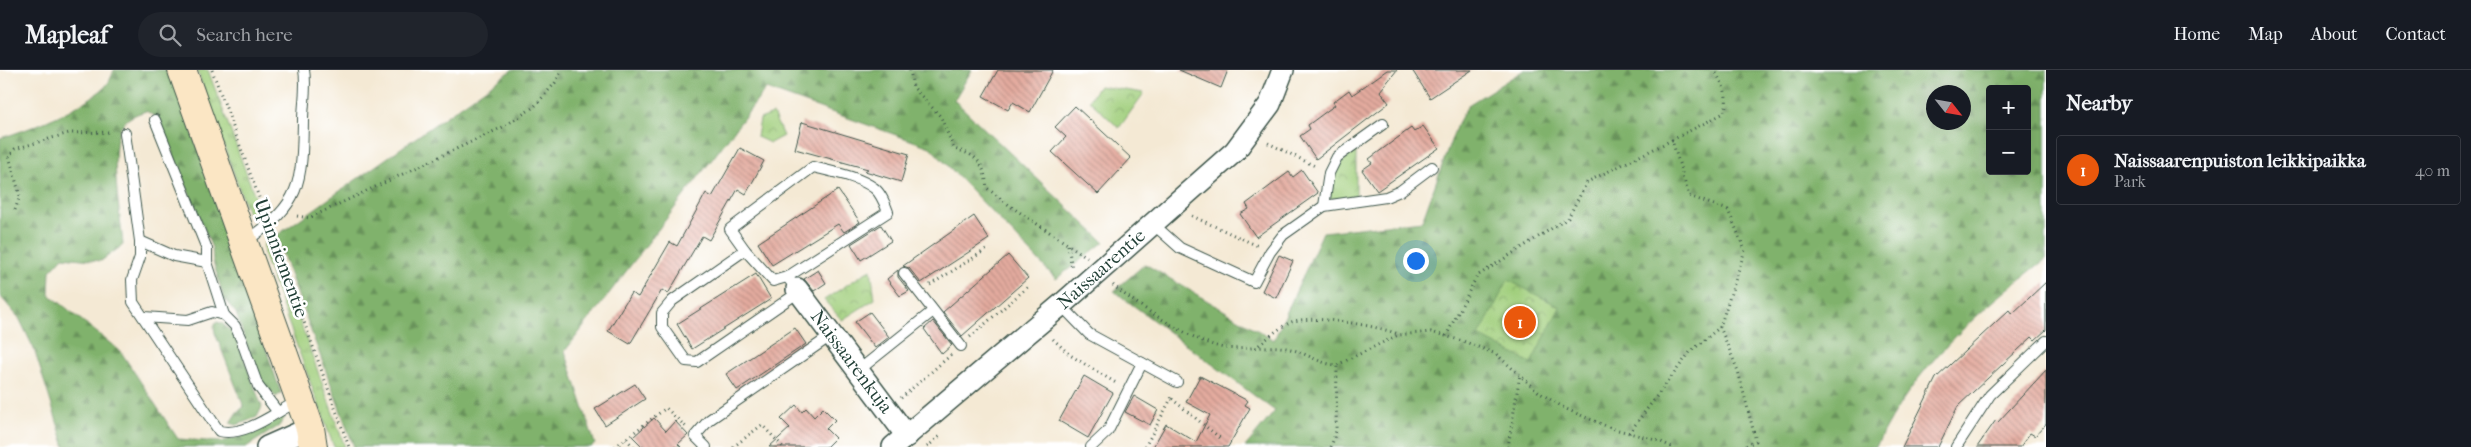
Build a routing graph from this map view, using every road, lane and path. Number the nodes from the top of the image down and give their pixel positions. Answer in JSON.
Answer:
{"nodes":[{"id":1,"x":182,"y":70,"type":"edge"},
{"id":2,"x":212,"y":70,"type":"edge"},
{"id":3,"x":304,"y":70,"type":"edge"},
{"id":4,"x":562,"y":70,"type":"edge"},
{"id":5,"x":910,"y":70,"type":"edge"},
{"id":6,"x":1283,"y":70,"type":"edge"},
{"id":7,"x":1714,"y":70,"type":"edge"},
{"id":8,"x":155,"y":120,"type":"dead end"},
{"id":9,"x":1383,"y":124,"type":"dead end"},
{"id":10,"x":125,"y":133,"type":"joint"},
{"id":11,"x":1672,"y":140,"type":"junction"},
{"id":12,"x":1268,"y":143,"type":"dead end"},
{"id":13,"x":1432,"y":167,"type":"dead end"},
{"id":14,"x":1329,"y":173,"type":"junction"},
{"id":15,"x":1324,"y":206,"type":"junction"},
{"id":16,"x":15,"y":210,"type":"dead end"},
{"id":17,"x":281,"y":212,"type":"junction"},
{"id":18,"x":1192,"y":216,"type":"dead end"},
{"id":19,"x":1153,"y":224,"type":"junction"},
{"id":20,"x":269,"y":225,"type":"junction"},
{"id":21,"x":140,"y":241,"type":"junction"},
{"id":22,"x":244,"y":242,"type":"junction"},
{"id":23,"x":1068,"y":245,"type":"junction"},
{"id":24,"x":989,"y":248,"type":"dead end"},
{"id":25,"x":745,"y":250,"type":"junction"},
{"id":26,"x":1270,"y":252,"type":"junction"},
{"id":27,"x":1092,"y":260,"type":"dead end"},
{"id":28,"x":207,"y":262,"type":"junction"},
{"id":29,"x":904,"y":273,"type":"dead end"},
{"id":30,"x":1073,"y":276,"type":"dead end"},
{"id":31,"x":792,"y":283,"type":"junction"},
{"id":32,"x":1114,"y":286,"type":"dead end"},
{"id":33,"x":919,"y":292,"type":"junction"},
{"id":34,"x":1061,"y":305,"type":"junction"},
{"id":35,"x":933,"y":311,"type":"junction"},
{"id":36,"x":224,"y":315,"type":"junction"},
{"id":37,"x":144,"y":317,"type":"junction"},
{"id":38,"x":1720,"y":327,"type":"junction"},
{"id":39,"x":832,"y":335,"type":"junction"},
{"id":40,"x":1398,"y":335,"type":"junction"},
{"id":41,"x":1446,"y":336,"type":"junction"},
{"id":42,"x":1053,"y":339,"type":"dead end"},
{"id":43,"x":2046,"y":341,"type":"edge"},
{"id":44,"x":961,"y":346,"type":"dead end"},
{"id":45,"x":1254,"y":348,"type":"junction"},
{"id":46,"x":1142,"y":363,"type":"junction"},
{"id":47,"x":1337,"y":365,"type":"junction"},
{"id":48,"x":859,"y":370,"type":"junction"},
{"id":49,"x":1520,"y":374,"type":"junction"},
{"id":50,"x":1177,"y":382,"type":"joint"},
{"id":51,"x":914,"y":387,"type":"dead end"},
{"id":52,"x":1129,"y":390,"type":"junction"},
{"id":53,"x":906,"y":393,"type":"dead end"},
{"id":54,"x":1172,"y":400,"type":"junction"},
{"id":55,"x":289,"y":405,"type":"junction"},
{"id":56,"x":1629,"y":433,"type":"junction"},
{"id":57,"x":695,"y":436,"type":"junction"},
{"id":58,"x":1220,"y":438,"type":"dead end"},
{"id":59,"x":626,"y":439,"type":"junction"},
{"id":60,"x":315,"y":441,"type":"edge"},
{"id":61,"x":905,"y":443,"type":"edge"},
{"id":62,"x":267,"y":447,"type":"edge"},
{"id":63,"x":349,"y":447,"type":"edge"},
{"id":64,"x":615,"y":447,"type":"edge"},
{"id":65,"x":634,"y":447,"type":"edge"},
{"id":66,"x":706,"y":447,"type":"edge"},
{"id":67,"x":733,"y":447,"type":"edge"},
{"id":68,"x":783,"y":447,"type":"edge"},
{"id":69,"x":1091,"y":447,"type":"edge"},
{"id":70,"x":1145,"y":447,"type":"edge"},
{"id":71,"x":1331,"y":447,"type":"edge"},
{"id":72,"x":1508,"y":447,"type":"edge"},
{"id":73,"x":1672,"y":447,"type":"edge"},
{"id":74,"x":1743,"y":447,"type":"edge"},
{"id":75,"x":1956,"y":447,"type":"edge"}],
"edges":[{"from":1,"to":22,"type":"main road","name":"Upinniementie"},
{"from":2,"to":20,"type":"path","name":"Upinniementie"},
{"from":3,"to":17,"type":"lane"},
{"from":4,"to":17,"type":"path"},
{"from":5,"to":23,"type":"path"},
{"from":6,"to":19,"type":"street","name":"Naissaarentie"},
{"from":7,"to":11,"type":"path"},
{"from":8,"to":28,"type":"lane"},
{"from":9,"to":14,"type":"lane"},
{"from":10,"to":16,"type":"path"},
{"from":10,"to":21,"type":"lane"},
{"from":11,"to":38,"type":"path"},
{"from":11,"to":41,"type":"path"},
{"from":12,"to":14,"type":"path"},
{"from":13,"to":15,"type":"lane"},
{"from":14,"to":15,"type":"lane"},
{"from":15,"to":26,"type":"lane"},
{"from":17,"to":20,"type":"lane"},
{"from":18,"to":26,"type":"path"},
{"from":19,"to":26,"type":"lane"},
{"from":19,"to":34,"type":"street","name":"Naissaarentie"},
{"from":20,"to":22,"type":"lane"},
{"from":20,"to":63,"type":"path","name":"Upinniementie"},
{"from":21,"to":28,"type":"lane"},
{"from":21,"to":37,"type":"lane"},
{"from":22,"to":55,"type":"main road","name":"Upinniementie"},
{"from":23,"to":27,"type":"path"},
{"from":23,"to":30,"type":"path"},
{"from":24,"to":33,"type":"path"},
{"from":25,"to":31,"type":"lane"},
{"from":25,"to":31,"type":"lane"},
{"from":25,"to":31,"type":"lane"},
{"from":28,"to":36,"type":"lane"},
{"from":29,"to":33,"type":"lane"},
{"from":31,"to":39,"type":"street","name":"Naissaarenkuja"},
{"from":32,"to":45,"type":"path"},
{"from":33,"to":35,"type":"lane"},
{"from":34,"to":46,"type":"lane"},
{"from":34,"to":61,"type":"street","name":"Naissaarentie"},
{"from":35,"to":44,"type":"lane"},
{"from":35,"to":48,"type":"lane"},
{"from":36,"to":37,"type":"lane"},
{"from":36,"to":55,"type":"lane"},
{"from":37,"to":55,"type":"lane"},
{"from":38,"to":56,"type":"path"},
{"from":38,"to":74,"type":"path"},
{"from":39,"to":48,"type":"street","name":"Naissaarenkuja"},
{"from":39,"to":57,"type":"lane"},
{"from":40,"to":41,"type":"path"},
{"from":40,"to":45,"type":"path"},
{"from":40,"to":47,"type":"path"},
{"from":41,"to":49,"type":"path"},
{"from":42,"to":52,"type":"path"},
{"from":43,"to":75,"type":"lane"},
{"from":45,"to":47,"type":"path"},
{"from":46,"to":50,"type":"lane"},
{"from":46,"to":52,"type":"lane"},
{"from":47,"to":71,"type":"path"},
{"from":48,"to":61,"type":"street","name":"Naissaarenkuja"},
{"from":49,"to":56,"type":"path"},
{"from":49,"to":72,"type":"path"},
{"from":50,"to":54,"type":"path"},
{"from":51,"to":53,"type":"path"},
{"from":52,"to":69,"type":"lane"},
{"from":54,"to":58,"type":"path"},
{"from":54,"to":70,"type":"path"},
{"from":55,"to":60,"type":"main road","name":"Upinniementie"},
{"from":56,"to":73,"type":"path"},
{"from":57,"to":59,"type":"path"},
{"from":57,"to":66,"type":"lane"},
{"from":59,"to":64,"type":"path"},
{"from":59,"to":65,"type":"path"},
{"from":60,"to":62,"type":"street"},
{"from":67,"to":68,"type":"path"}]}
